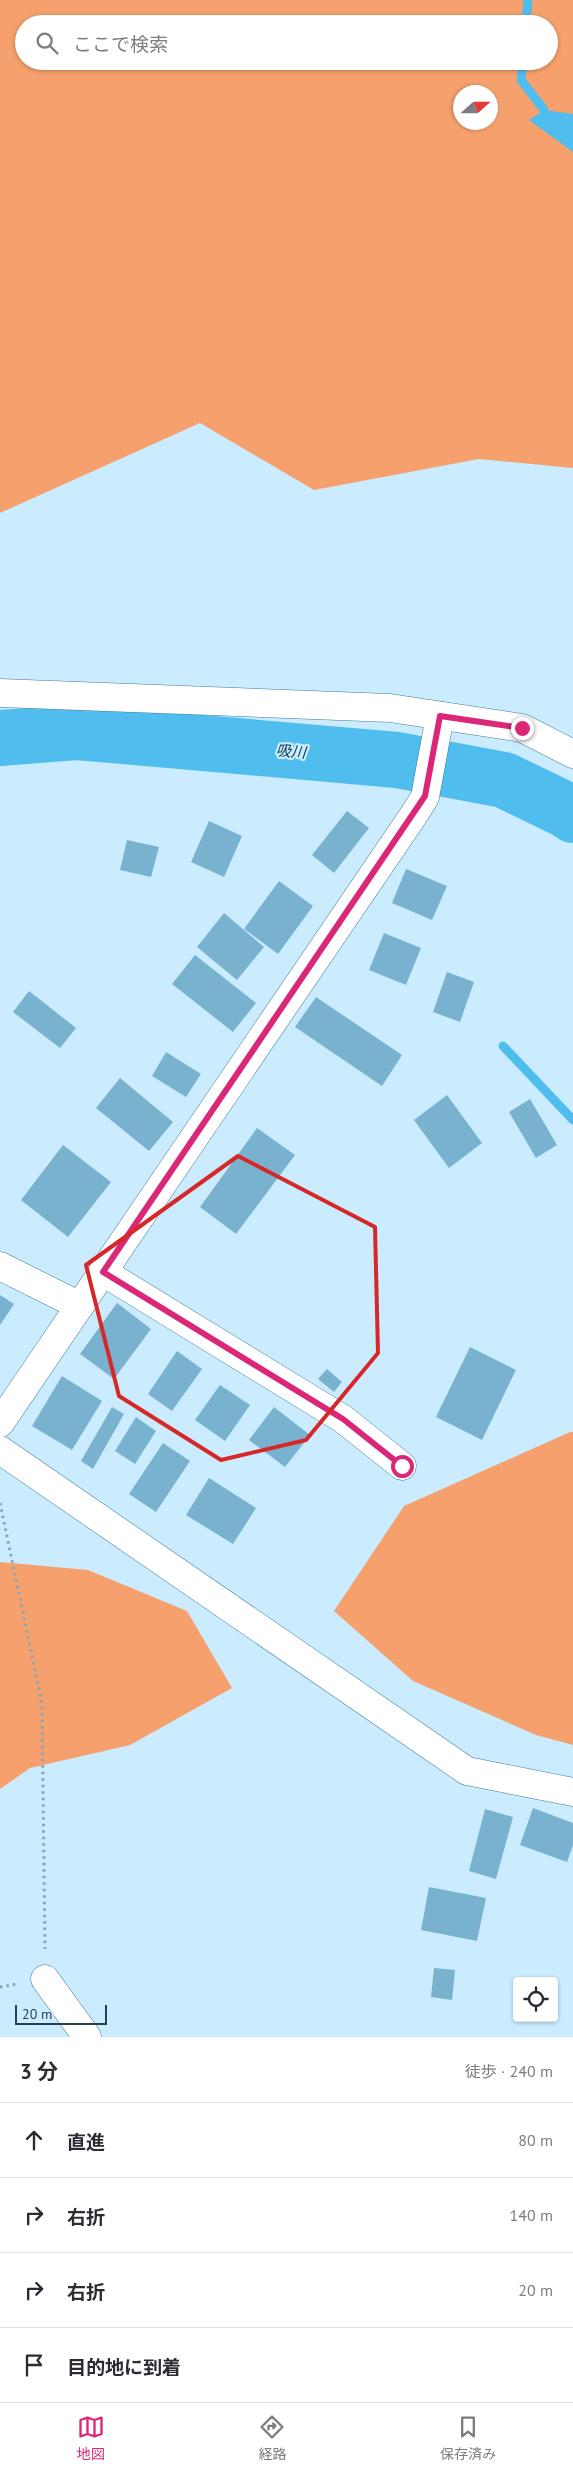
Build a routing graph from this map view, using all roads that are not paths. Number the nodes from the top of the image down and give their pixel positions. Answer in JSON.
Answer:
{"nodes":[{"id":1,"x":0,"y":693,"type":"edge"},
{"id":2,"x":437,"y":728,"type":"junction"},
{"id":3,"x":573,"y":754,"type":"edge"},
{"id":4,"x":0,"y":1266,"type":"edge"},
{"id":5,"x":103,"y":1272,"type":"junction"},
{"id":6,"x":80,"y":1306,"type":"junction"},
{"id":7,"x":0,"y":1423,"type":"edge"},
{"id":8,"x":0,"y":1450,"type":"edge"},
{"id":9,"x":402,"y":1466,"type":"dead end"},
{"id":10,"x":573,"y":1792,"type":"edge"},
{"id":11,"x":45,"y":1979,"type":"road end"},
{"id":12,"x":87,"y":2037,"type":"edge"}],
"edges":[{"from":1,"to":2,"type":"street"},
{"from":2,"to":3,"type":"street"},
{"from":2,"to":5,"type":"street"},
{"from":4,"to":6,"type":"street"},
{"from":5,"to":6,"type":"street"},
{"from":5,"to":9,"type":"street"},
{"from":6,"to":7,"type":"street"},
{"from":8,"to":10,"type":"street"},
{"from":11,"to":12,"type":"street"}]}
